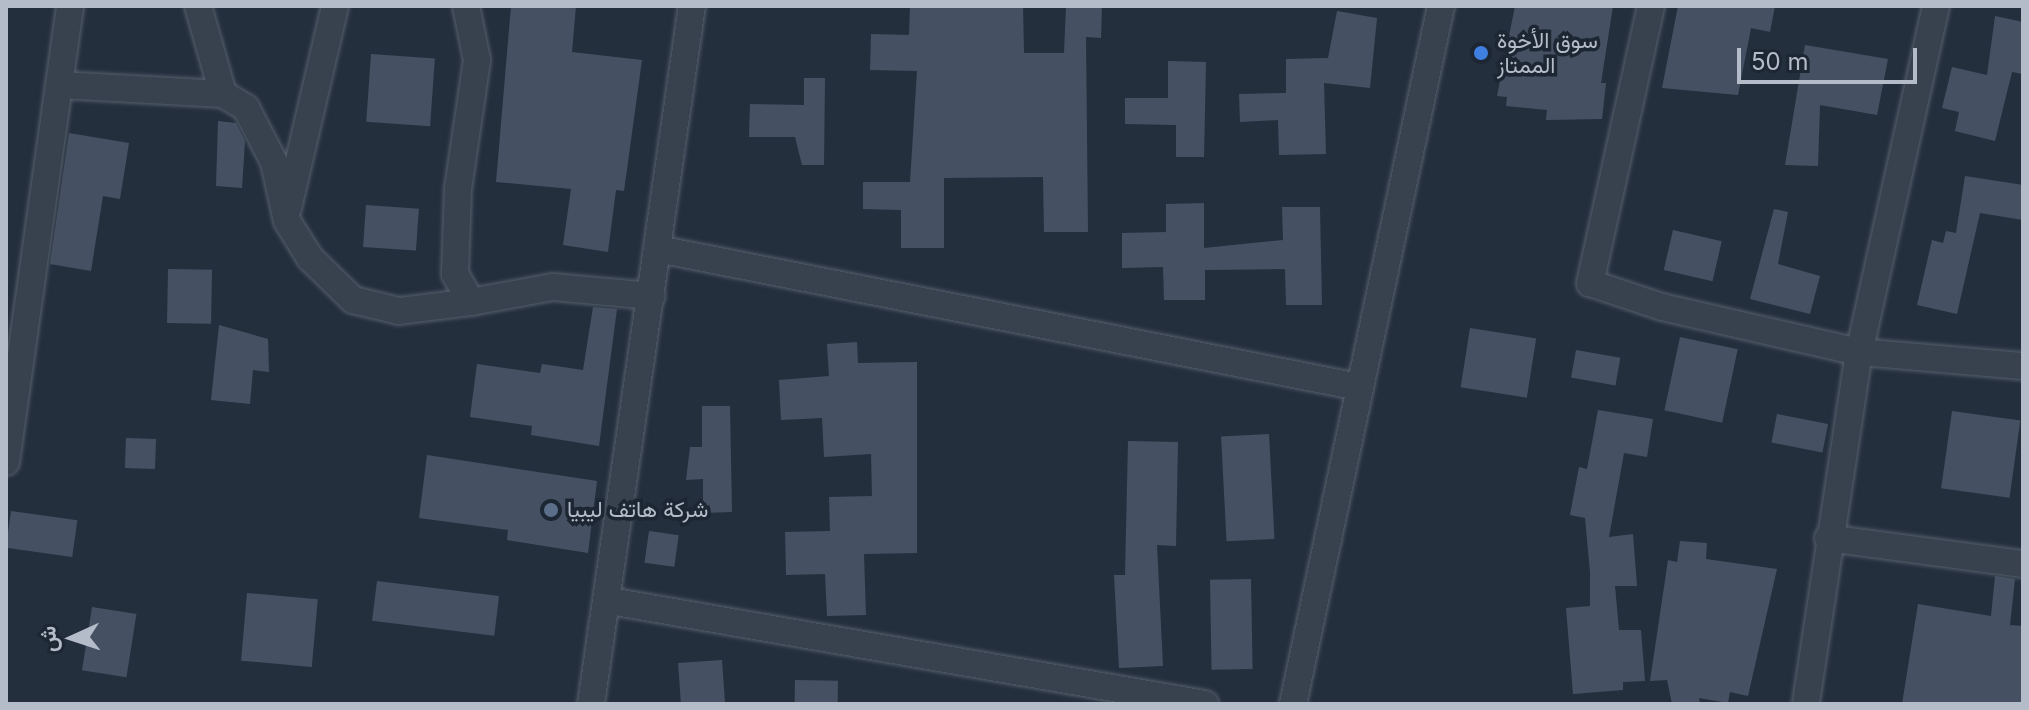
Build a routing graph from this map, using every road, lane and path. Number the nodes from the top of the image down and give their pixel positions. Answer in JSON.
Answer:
{"nodes":[{"id":1,"x":70,"y":6,"type":"edge"},
{"id":2,"x":198,"y":6,"type":"edge"},
{"id":3,"x":335,"y":6,"type":"edge"},
{"id":4,"x":466,"y":6,"type":"edge"},
{"id":5,"x":692,"y":6,"type":"edge"},
{"id":6,"x":1441,"y":6,"type":"edge"},
{"id":7,"x":1651,"y":6,"type":"edge"},
{"id":8,"x":1936,"y":6,"type":"edge"},
{"id":9,"x":60,"y":85,"type":"junction"},
{"id":10,"x":223,"y":94,"type":"junction"},
{"id":11,"x":286,"y":216,"type":"junction"},
{"id":12,"x":658,"y":249,"type":"junction"},
{"id":13,"x":652,"y":296,"type":"junction"},
{"id":14,"x":471,"y":302,"type":"junction"},
{"id":15,"x":1859,"y":352,"type":"junction"},
{"id":16,"x":2023,"y":366,"type":"edge"},
{"id":17,"x":1359,"y":387,"type":"junction"},
{"id":18,"x":6,"y":462,"type":"edge"},
{"id":19,"x":1828,"y":538,"type":"junction"},
{"id":20,"x":2023,"y":564,"type":"edge"},
{"id":21,"x":610,"y":601,"type":"junction"},
{"id":22,"x":591,"y":704,"type":"edge"},
{"id":23,"x":1205,"y":704,"type":"edge"},
{"id":24,"x":1293,"y":704,"type":"edge"},
{"id":25,"x":1806,"y":704,"type":"edge"}],
"edges":[{"from":1,"to":9,"type":"street"},
{"from":2,"to":10,"type":"street"},
{"from":3,"to":11,"type":"street"},
{"from":4,"to":14,"type":"street"},
{"from":5,"to":12,"type":"street"},
{"from":6,"to":17,"type":"street"},
{"from":7,"to":15,"type":"street"},
{"from":8,"to":15,"type":"street"},
{"from":9,"to":10,"type":"street"},
{"from":9,"to":18,"type":"street"},
{"from":10,"to":11,"type":"street"},
{"from":11,"to":14,"type":"street"},
{"from":12,"to":13,"type":"street"},
{"from":12,"to":17,"type":"street"},
{"from":13,"to":14,"type":"street"},
{"from":13,"to":21,"type":"street"},
{"from":15,"to":16,"type":"street"},
{"from":15,"to":19,"type":"street"},
{"from":17,"to":24,"type":"street"},
{"from":19,"to":20,"type":"street"},
{"from":19,"to":25,"type":"street"},
{"from":21,"to":22,"type":"street"},
{"from":21,"to":23,"type":"street"}]}
